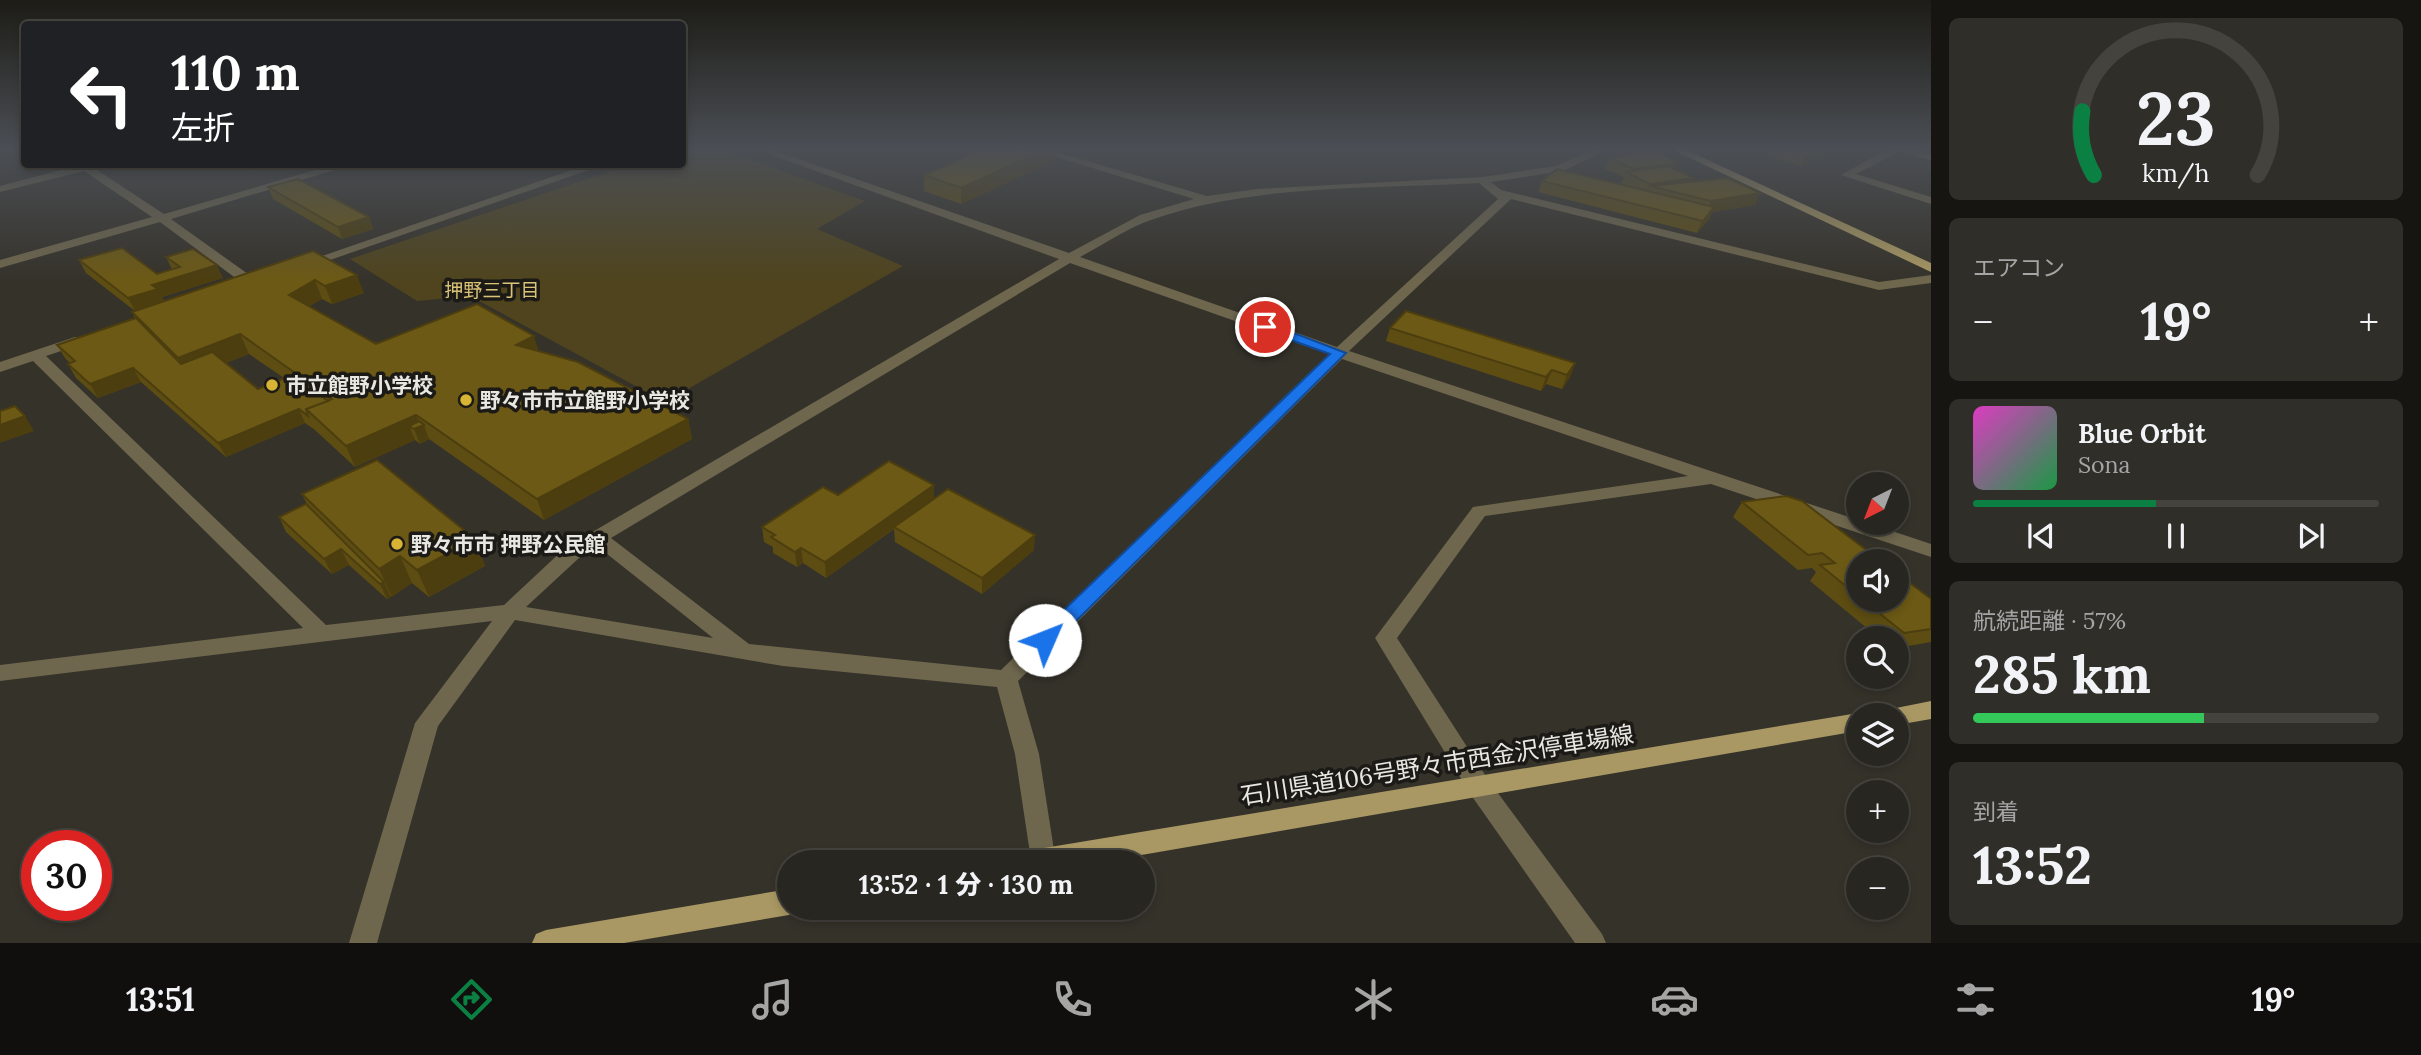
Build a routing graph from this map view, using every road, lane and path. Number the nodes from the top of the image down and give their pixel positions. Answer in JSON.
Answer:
{"nodes":[{"id":1,"x":124,"y":193,"type":"edge"},
{"id":2,"x":249,"y":193,"type":"edge"},
{"id":3,"x":515,"y":193,"type":"edge"},
{"id":4,"x":885,"y":193,"type":"edge"},
{"id":5,"x":1186,"y":193,"type":"edge"},
{"id":6,"x":1250,"y":193,"type":"edge"},
{"id":7,"x":1501,"y":193,"type":"joint"},
{"id":8,"x":1770,"y":193,"type":"edge"},
{"id":9,"x":1905,"y":193,"type":"edge"},
{"id":10,"x":1207,"y":199,"type":"junction"},
{"id":11,"x":1931,"y":201,"type":"edge"},
{"id":12,"x":162,"y":218,"type":"junction"},
{"id":13,"x":1069,"y":258,"type":"junction"},
{"id":14,"x":0,"y":264,"type":"edge"},
{"id":15,"x":1931,"y":268,"type":"edge"},
{"id":16,"x":289,"y":269,"type":"edge"},
{"id":17,"x":1931,"y":279,"type":"edge"},
{"id":18,"x":250,"y":282,"type":"edge"},
{"id":19,"x":99,"y":333,"type":"edge"},
{"id":20,"x":1339,"y":353,"type":"junction"},
{"id":21,"x":36,"y":355,"type":"junction"},
{"id":22,"x":0,"y":367,"type":"edge"},
{"id":23,"x":1715,"y":478,"type":"junction"},
{"id":24,"x":598,"y":537,"type":"junction"},
{"id":25,"x":1931,"y":551,"type":"edge"},
{"id":26,"x":511,"y":612,"type":"junction"},
{"id":27,"x":321,"y":633,"type":"junction"},
{"id":28,"x":743,"y":651,"type":"junction"},
{"id":29,"x":0,"y":673,"type":"edge"},
{"id":30,"x":1006,"y":679,"type":"junction"},
{"id":31,"x":1931,"y":710,"type":"edge"},
{"id":32,"x":1909,"y":714,"type":"edge"},
{"id":33,"x":1846,"y":724,"type":"edge"},
{"id":34,"x":1480,"y":788,"type":"junction"},
{"id":35,"x":1034,"y":850,"type":"edge"},
{"id":36,"x":1102,"y":850,"type":"edge"},
{"id":37,"x":777,"y":904,"type":"edge"},
{"id":38,"x":363,"y":943,"type":"edge"},
{"id":39,"x":546,"y":943,"type":"edge"},
{"id":40,"x":1592,"y":943,"type":"edge"}],
"edges":[{"from":1,"to":12,"type":"street"},
{"from":2,"to":12,"type":"street"},
{"from":3,"to":16,"type":"street"},
{"from":4,"to":13,"type":"street"},
{"from":5,"to":10,"type":"street"},
{"from":6,"to":10,"type":"street"},
{"from":7,"to":17,"type":"street"},
{"from":7,"to":20,"type":"street"},
{"from":8,"to":15,"type":"main road"},
{"from":9,"to":11,"type":"street"},
{"from":10,"to":13,"type":"street"},
{"from":12,"to":14,"type":"street"},
{"from":12,"to":18,"type":"street"},
{"from":13,"to":20,"type":"street"},
{"from":13,"to":24,"type":"street"},
{"from":19,"to":21,"type":"street"},
{"from":20,"to":23,"type":"street"},
{"from":20,"to":30,"type":"street"},
{"from":21,"to":22,"type":"street"},
{"from":21,"to":27,"type":"street"},
{"from":23,"to":25,"type":"street"},
{"from":23,"to":34,"type":"street"},
{"from":24,"to":26,"type":"street"},
{"from":24,"to":28,"type":"street"},
{"from":26,"to":27,"type":"street"},
{"from":26,"to":28,"type":"street"},
{"from":26,"to":38,"type":"street"},
{"from":27,"to":29,"type":"street"},
{"from":28,"to":30,"type":"street"},
{"from":30,"to":35,"type":"street"},
{"from":31,"to":32,"type":"main road"},
{"from":33,"to":34,"type":"main road","name":"石川県道106号野々市西金沢停車場線"},
{"from":34,"to":36,"type":"main road","name":"石川県道106号野々市西金沢停車場線"},
{"from":34,"to":40,"type":"street"},
{"from":37,"to":39,"type":"main road"}]}
